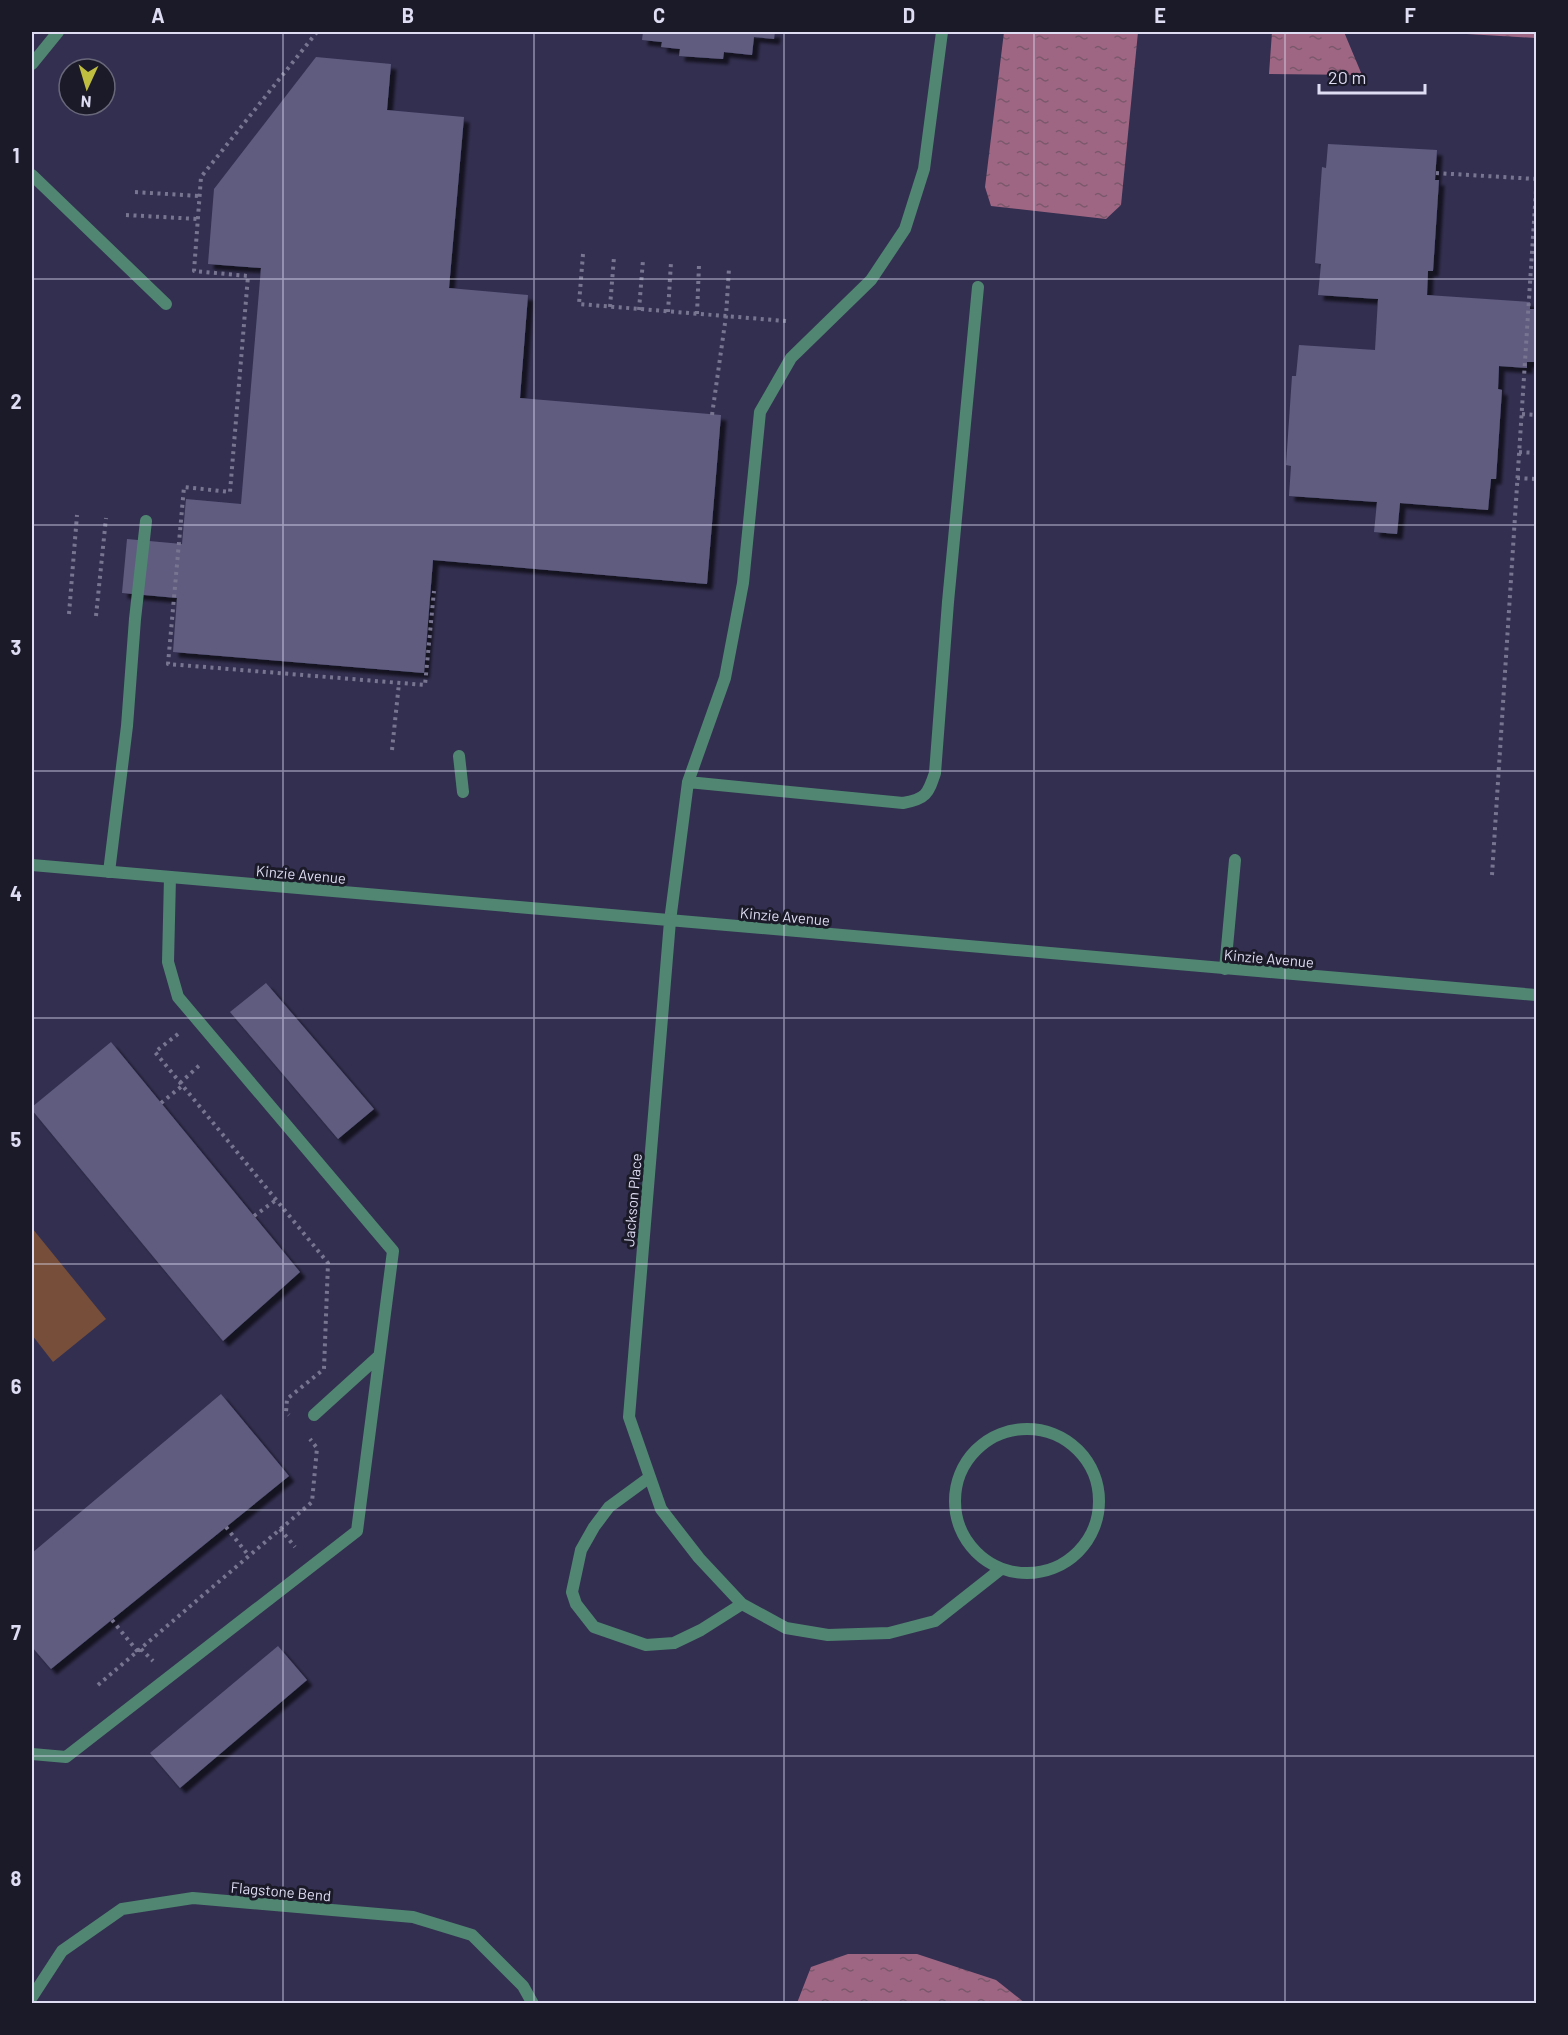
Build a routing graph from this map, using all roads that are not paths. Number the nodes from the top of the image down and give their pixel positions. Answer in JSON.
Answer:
{"nodes":[{"id":1,"x":58,"y":32,"type":"edge"},
{"id":2,"x":942,"y":32,"type":"edge"},
{"id":3,"x":32,"y":64,"type":"edge"},
{"id":4,"x":32,"y":175,"type":"edge"},
{"id":5,"x":978,"y":287,"type":"dead end"},
{"id":6,"x":166,"y":304,"type":"dead end"},
{"id":7,"x":146,"y":520,"type":"dead end"},
{"id":8,"x":459,"y":756,"type":"dead end"},
{"id":9,"x":688,"y":782,"type":"junction"},
{"id":10,"x":463,"y":792,"type":"dead end"},
{"id":11,"x":1235,"y":860,"type":"dead end"},
{"id":12,"x":32,"y":865,"type":"edge"},
{"id":13,"x":110,"y":872,"type":"junction"},
{"id":14,"x":170,"y":877,"type":"junction"},
{"id":15,"x":670,"y":921,"type":"junction"},
{"id":16,"x":1225,"y":969,"type":"junction"},
{"id":17,"x":1536,"y":995,"type":"edge"},
{"id":18,"x":380,"y":1356,"type":"junction"},
{"id":19,"x":314,"y":1415,"type":"dead end"},
{"id":20,"x":650,"y":1477,"type":"junction"},
{"id":21,"x":1001,"y":1569,"type":"junction"},
{"id":22,"x":742,"y":1604,"type":"junction"},
{"id":23,"x":32,"y":1754,"type":"edge"},
{"id":24,"x":32,"y":1997,"type":"edge"},
{"id":25,"x":533,"y":2004,"type":"edge"}],
"edges":[{"from":1,"to":3,"type":"street"},
{"from":2,"to":9,"type":"street","name":"Jackson Place"},
{"from":4,"to":6,"type":"street"},
{"from":5,"to":9,"type":"street"},
{"from":7,"to":13,"type":"street"},
{"from":8,"to":10,"type":"street"},
{"from":9,"to":15,"type":"street","name":"Jackson Place"},
{"from":11,"to":16,"type":"street"},
{"from":12,"to":13,"type":"street","name":"Kinzie Avenue"},
{"from":13,"to":14,"type":"street","name":"Kinzie Avenue"},
{"from":14,"to":15,"type":"street","name":"Kinzie Avenue"},
{"from":14,"to":18,"type":"street"},
{"from":15,"to":16,"type":"street","name":"Kinzie Avenue"},
{"from":15,"to":20,"type":"street","name":"Jackson Place"},
{"from":16,"to":17,"type":"street","name":"Kinzie Avenue"},
{"from":18,"to":19,"type":"street"},
{"from":18,"to":23,"type":"street"},
{"from":20,"to":22,"type":"street","name":"Jackson Place"},
{"from":20,"to":22,"type":"street"},
{"from":21,"to":21,"type":"street"},
{"from":21,"to":22,"type":"street","name":"Jackson Place"},
{"from":24,"to":25,"type":"street","name":"Flagstone Bend"}]}
